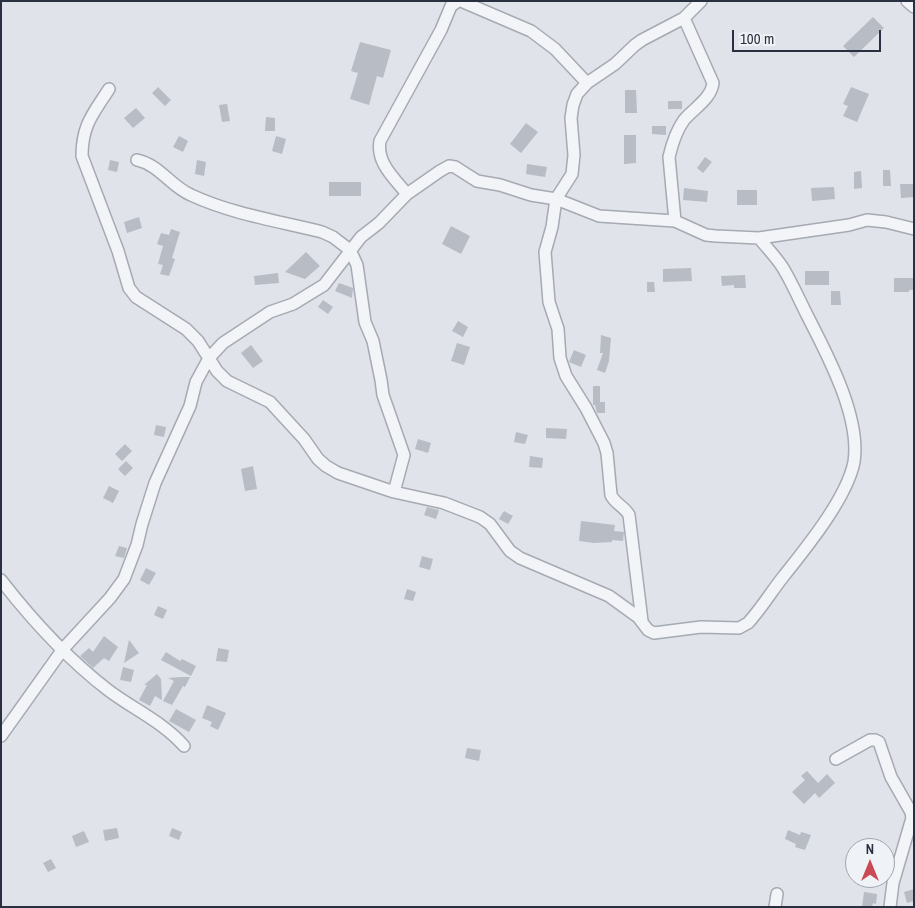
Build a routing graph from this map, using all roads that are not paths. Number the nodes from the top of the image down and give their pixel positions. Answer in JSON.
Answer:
{"nodes":[{"id":1,"x":460,"y":1,"type":"edge"},
{"id":2,"x":701,"y":1,"type":"edge"},
{"id":3,"x":907,"y":1,"type":"edge"},
{"id":4,"x":914,"y":7,"type":"edge"},
{"id":5,"x":684,"y":18,"type":"junction"},
{"id":6,"x":587,"y":83,"type":"junction"},
{"id":7,"x":109,"y":89,"type":"dead end"},
{"id":8,"x":136,"y":160,"type":"dead end"},
{"id":9,"x":407,"y":194,"type":"junction"},
{"id":10,"x":556,"y":199,"type":"junction"},
{"id":11,"x":675,"y":221,"type":"junction"},
{"id":12,"x":914,"y":229,"type":"edge"},
{"id":13,"x":759,"y":238,"type":"junction"},
{"id":14,"x":350,"y":250,"type":"junction"},
{"id":15,"x":209,"y":358,"type":"junction"},
{"id":16,"x":394,"y":492,"type":"junction"},
{"id":17,"x":1,"y":580,"type":"edge"},
{"id":18,"x":6,"y":596,"type":"edge"},
{"id":19,"x":642,"y":622,"type":"junction"},
{"id":20,"x":63,"y":649,"type":"junction"},
{"id":21,"x":1,"y":736,"type":"edge"},
{"id":22,"x":184,"y":746,"type":"dead end"},
{"id":23,"x":836,"y":759,"type":"dead end"},
{"id":24,"x":777,"y":894,"type":"dead end"},
{"id":25,"x":775,"y":907,"type":"edge"},
{"id":26,"x":890,"y":907,"type":"edge"}],
"edges":[{"from":1,"to":6,"type":"street"},
{"from":1,"to":9,"type":"street"},
{"from":2,"to":5,"type":"street"},
{"from":3,"to":4,"type":"street"},
{"from":5,"to":6,"type":"street"},
{"from":5,"to":11,"type":"street"},
{"from":6,"to":10,"type":"street"},
{"from":7,"to":15,"type":"street"},
{"from":8,"to":14,"type":"street"},
{"from":9,"to":10,"type":"street"},
{"from":9,"to":14,"type":"street"},
{"from":10,"to":11,"type":"street"},
{"from":10,"to":19,"type":"street"},
{"from":11,"to":13,"type":"street"},
{"from":12,"to":13,"type":"street"},
{"from":13,"to":19,"type":"street"},
{"from":14,"to":15,"type":"street"},
{"from":14,"to":16,"type":"street"},
{"from":15,"to":16,"type":"street"},
{"from":15,"to":20,"type":"street"},
{"from":16,"to":19,"type":"street"},
{"from":17,"to":18,"type":"street"},
{"from":18,"to":20,"type":"street"},
{"from":20,"to":21,"type":"street"},
{"from":20,"to":22,"type":"street"},
{"from":23,"to":26,"type":"street"},
{"from":24,"to":25,"type":"street"}]}
